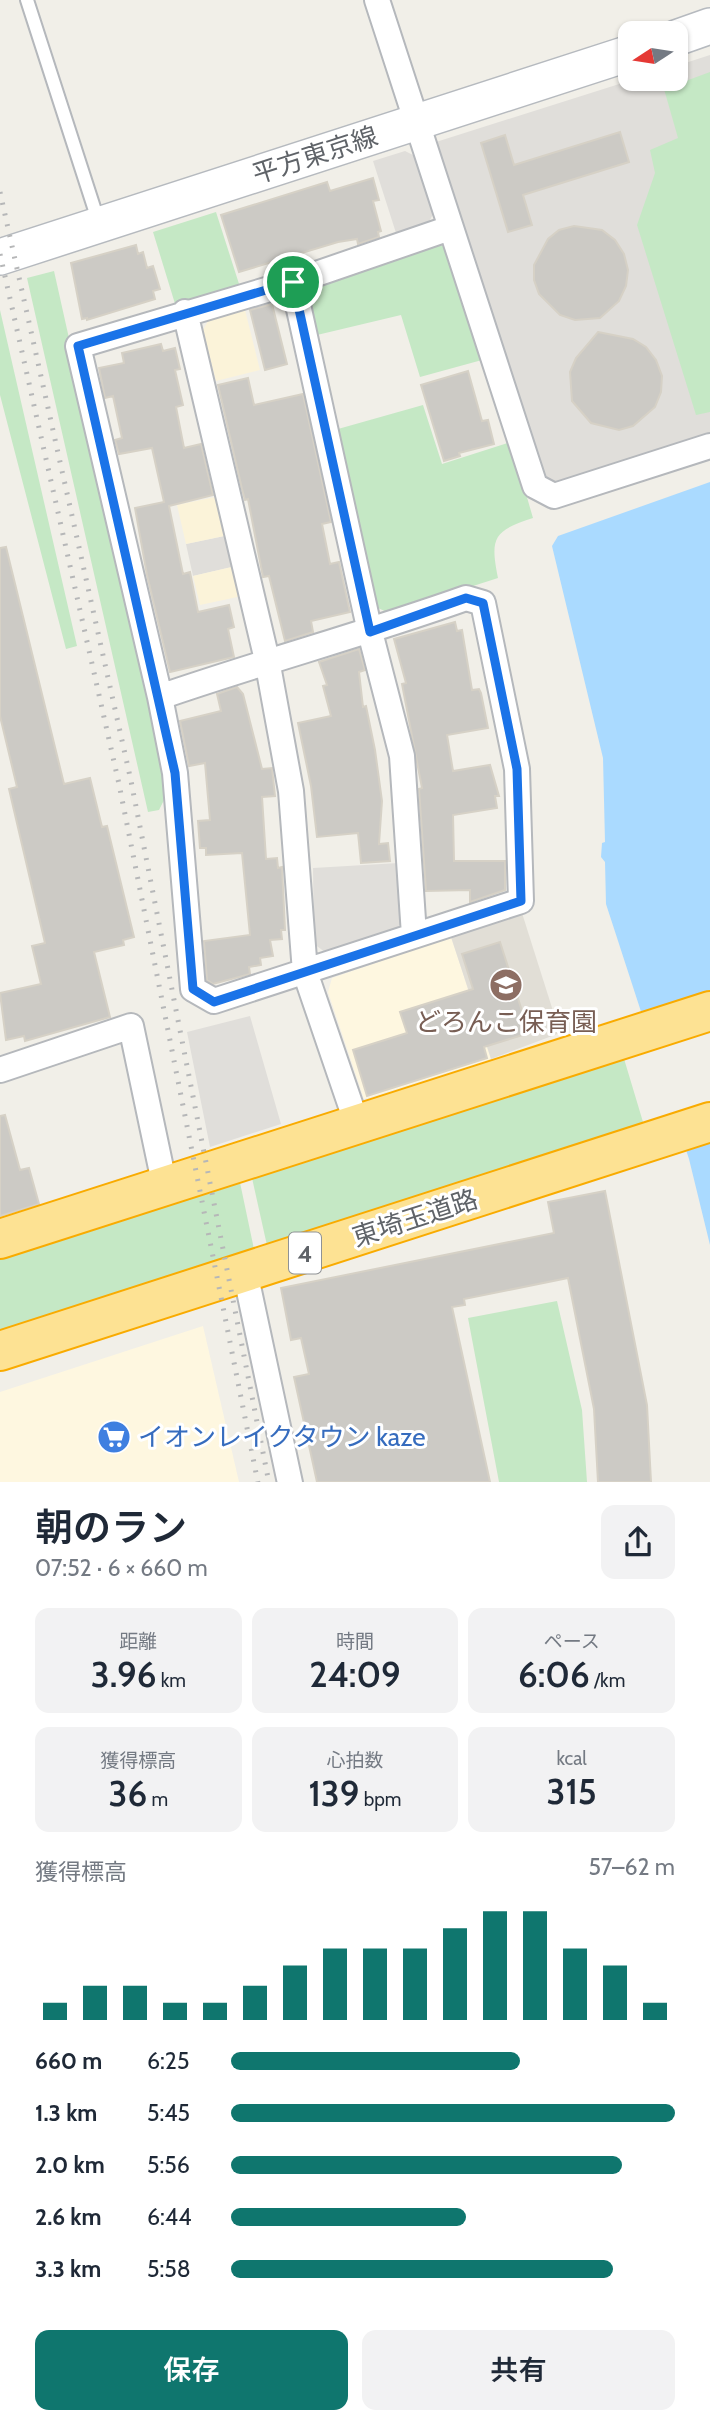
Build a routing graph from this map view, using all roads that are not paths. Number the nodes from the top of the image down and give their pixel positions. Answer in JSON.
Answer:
{"nodes":[{"id":1,"x":27,"y":0,"type":"edge"},
{"id":2,"x":377,"y":0,"type":"edge"},
{"id":3,"x":710,"y":26,"type":"edge"},
{"id":4,"x":688,"y":34,"type":"edge"},
{"id":5,"x":618,"y":56,"type":"edge"},
{"id":6,"x":416,"y":122,"type":"junction"},
{"id":7,"x":99,"y":224,"type":"junction"},
{"id":8,"x":450,"y":228,"type":"junction"},
{"id":9,"x":0,"y":257,"type":"edge"},
{"id":10,"x":293,"y":282,"type":"junction"},
{"id":11,"x":185,"y":312,"type":"junction"},
{"id":12,"x":710,"y":446,"type":"edge"},
{"id":13,"x":370,"y":632,"type":"junction"},
{"id":14,"x":267,"y":660,"type":"junction"},
{"id":15,"x":160,"y":697,"type":"junction"},
{"id":16,"x":414,"y":935,"type":"junction"},
{"id":17,"x":305,"y":972,"type":"junction"},
{"id":18,"x":710,"y":1011,"type":"edge"},
{"id":19,"x":0,"y":1070,"type":"edge"},
{"id":20,"x":710,"y":1122,"type":"edge"},
{"id":21,"x":356,"y":1124,"type":"junction"},
{"id":22,"x":165,"y":1186,"type":"junction"},
{"id":23,"x":0,"y":1239,"type":"edge"},
{"id":24,"x":245,"y":1272,"type":"junction"},
{"id":25,"x":8,"y":1347,"type":"edge"},
{"id":26,"x":290,"y":1482,"type":"edge"}],
"edges":[{"from":1,"to":7,"type":"lane"},
{"from":2,"to":6,"type":"street"},
{"from":3,"to":4,"type":"main road"},
{"from":5,"to":6,"type":"main road","name":"平方東京線"},
{"from":6,"to":7,"type":"main road","name":"平方東京線"},
{"from":6,"to":8,"type":"street"},
{"from":7,"to":9,"type":"main road","name":"平方東京線"},
{"from":8,"to":10,"type":"street"},
{"from":8,"to":12,"type":"street"},
{"from":10,"to":11,"type":"street"},
{"from":10,"to":13,"type":"street"},
{"from":11,"to":14,"type":"street"},
{"from":11,"to":15,"type":"street"},
{"from":13,"to":14,"type":"street"},
{"from":13,"to":16,"type":"street"},
{"from":13,"to":16,"type":"street"},
{"from":14,"to":15,"type":"street"},
{"from":14,"to":17,"type":"street"},
{"from":15,"to":17,"type":"street"},
{"from":16,"to":17,"type":"street"},
{"from":17,"to":21,"type":"street"},
{"from":18,"to":21,"type":"highway"},
{"from":19,"to":22,"type":"street"},
{"from":20,"to":24,"type":"highway","name":"東埼玉道路","number":"4"},
{"from":21,"to":22,"type":"highway"},
{"from":22,"to":23,"type":"highway"},
{"from":24,"to":25,"type":"highway","name":"東埼玉道路","number":"4"},
{"from":24,"to":26,"type":"street"}]}
